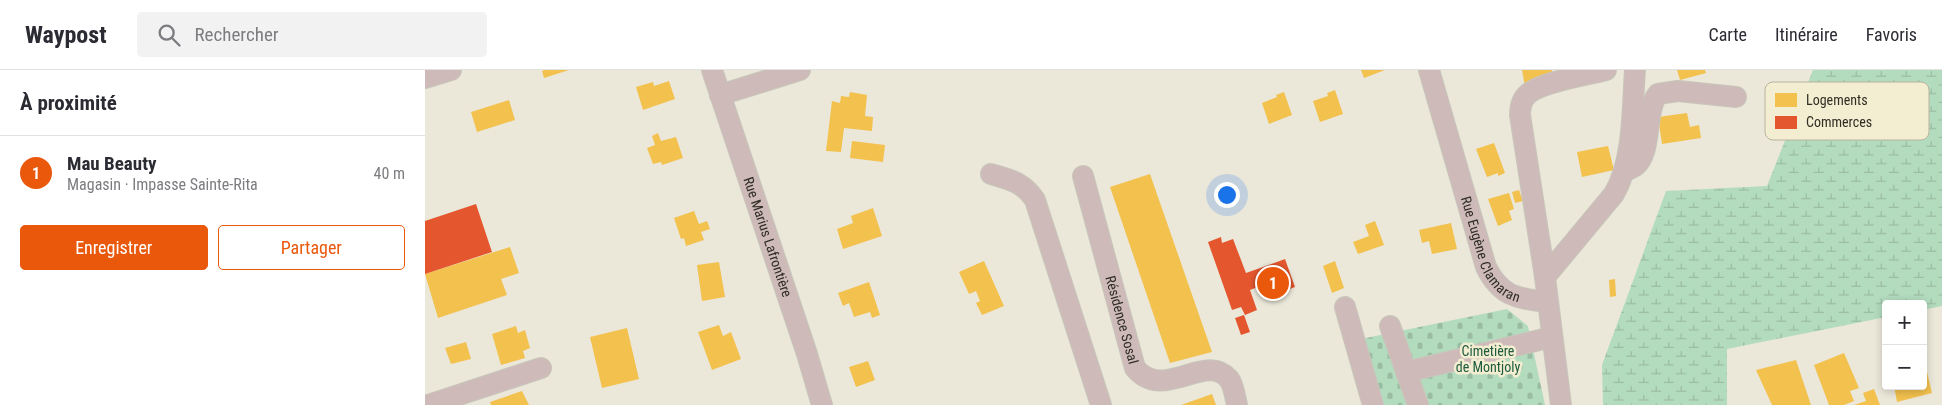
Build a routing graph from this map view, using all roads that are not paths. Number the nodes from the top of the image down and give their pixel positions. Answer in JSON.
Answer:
{"nodes":[{"id":1,"x":451,"y":70,"type":"edge"},
{"id":2,"x":712,"y":70,"type":"edge"},
{"id":3,"x":800,"y":70,"type":"edge"},
{"id":4,"x":1429,"y":70,"type":"edge"},
{"id":5,"x":1606,"y":70,"type":"edge"},
{"id":6,"x":1635,"y":70,"type":"edge"},
{"id":7,"x":425,"y":78,"type":"edge"},
{"id":8,"x":720,"y":95,"type":"junction"},
{"id":9,"x":1736,"y":97,"type":"dead end"},
{"id":10,"x":1624,"y":171,"type":"junction"},
{"id":11,"x":991,"y":174,"type":"dead end"},
{"id":12,"x":1083,"y":176,"type":"dead end"},
{"id":13,"x":1545,"y":277,"type":"junction"},
{"id":14,"x":1547,"y":302,"type":"junction"},
{"id":15,"x":1345,"y":307,"type":"dead end"},
{"id":16,"x":1390,"y":326,"type":"dead end"},
{"id":17,"x":1552,"y":337,"type":"junction"},
{"id":18,"x":541,"y":368,"type":"dead end"},
{"id":19,"x":1406,"y":372,"type":"junction"},
{"id":20,"x":428,"y":405,"type":"edge"},
{"id":21,"x":822,"y":405,"type":"edge"},
{"id":22,"x":1101,"y":405,"type":"edge"},
{"id":23,"x":1237,"y":405,"type":"edge"},
{"id":24,"x":1373,"y":405,"type":"edge"},
{"id":25,"x":1418,"y":405,"type":"edge"},
{"id":26,"x":1561,"y":405,"type":"edge"}],
"edges":[{"from":1,"to":7,"type":"street"},
{"from":2,"to":8,"type":"street","name":"Rue Marius Lafrontière"},
{"from":3,"to":8,"type":"street"},
{"from":4,"to":14,"type":"street","name":"Rue Eugène Clamaran"},
{"from":5,"to":13,"type":"street"},
{"from":6,"to":10,"type":"street"},
{"from":8,"to":21,"type":"street","name":"Rue Marius Lafrontière"},
{"from":9,"to":10,"type":"street"},
{"from":10,"to":13,"type":"street"},
{"from":11,"to":22,"type":"street"},
{"from":12,"to":23,"type":"street","name":"Résidence Sosal"},
{"from":13,"to":14,"type":"street"},
{"from":14,"to":17,"type":"street","name":"Rue Eugène Clamaran"},
{"from":15,"to":24,"type":"street"},
{"from":16,"to":19,"type":"street"},
{"from":17,"to":19,"type":"street"},
{"from":17,"to":26,"type":"street","name":"Rue Eugène Clamaran"},
{"from":18,"to":20,"type":"street"},
{"from":19,"to":25,"type":"street"}]}
